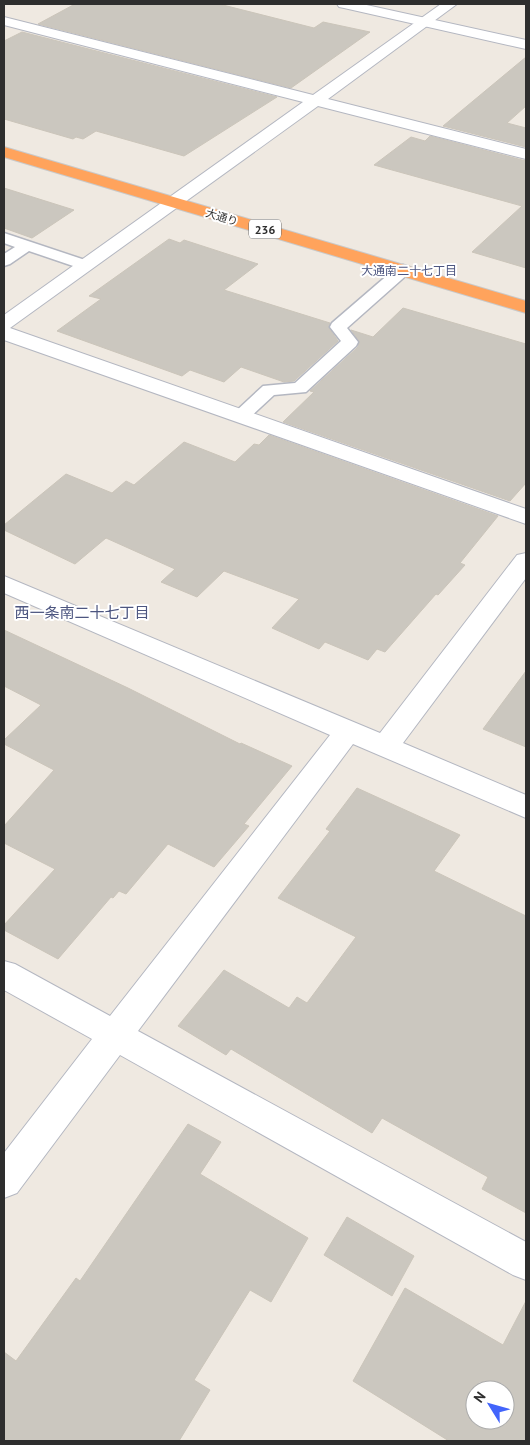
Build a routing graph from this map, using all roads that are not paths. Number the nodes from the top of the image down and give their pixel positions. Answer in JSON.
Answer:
{"nodes":[{"id":1,"x":344,"y":4,"type":"edge"},
{"id":2,"x":450,"y":4,"type":"edge"},
{"id":3,"x":4,"y":21,"type":"edge"},
{"id":4,"x":425,"y":22,"type":"junction"},
{"id":5,"x":526,"y":45,"type":"edge"},
{"id":6,"x":315,"y":100,"type":"junction"},
{"id":7,"x":4,"y":152,"type":"edge"},
{"id":8,"x":526,"y":154,"type":"edge"},
{"id":9,"x":173,"y":202,"type":"junction"},
{"id":10,"x":4,"y":238,"type":"edge"},
{"id":11,"x":26,"y":246,"type":"junction"},
{"id":12,"x":4,"y":261,"type":"edge"},
{"id":13,"x":85,"y":265,"type":"junction"},
{"id":14,"x":403,"y":270,"type":"junction"},
{"id":15,"x":526,"y":307,"type":"edge"},
{"id":16,"x":4,"y":324,"type":"edge"},
{"id":17,"x":4,"y":332,"type":"edge"},
{"id":18,"x":241,"y":416,"type":"junction"},
{"id":19,"x":526,"y":517,"type":"edge"},
{"id":20,"x":526,"y":561,"type":"edge"},
{"id":21,"x":4,"y":584,"type":"edge"},
{"id":22,"x":348,"y":731,"type":"junction"},
{"id":23,"x":385,"y":746,"type":"junction"},
{"id":24,"x":526,"y":807,"type":"edge"},
{"id":25,"x":4,"y":974,"type":"edge"},
{"id":26,"x":116,"y":1036,"type":"junction"},
{"id":27,"x":4,"y":1181,"type":"edge"},
{"id":28,"x":526,"y":1262,"type":"edge"}],
"edges":[{"from":1,"to":4,"type":"street"},
{"from":2,"to":4,"type":"street"},
{"from":3,"to":6,"type":"street"},
{"from":4,"to":5,"type":"street"},
{"from":4,"to":6,"type":"street"},
{"from":6,"to":8,"type":"street"},
{"from":6,"to":9,"type":"street"},
{"from":7,"to":9,"type":"highway","name":"大通り","number":"236"},
{"from":9,"to":13,"type":"street"},
{"from":9,"to":14,"type":"highway","name":"大通り","number":"236"},
{"from":10,"to":11,"type":"lane"},
{"from":11,"to":12,"type":"lane"},
{"from":11,"to":13,"type":"lane"},
{"from":13,"to":16,"type":"street"},
{"from":14,"to":15,"type":"highway","name":"大通り","number":"236"},
{"from":14,"to":18,"type":"lane"},
{"from":17,"to":18,"type":"street"},
{"from":18,"to":19,"type":"street"},
{"from":20,"to":23,"type":"street"},
{"from":21,"to":22,"type":"street"},
{"from":22,"to":23,"type":"street"},
{"from":22,"to":26,"type":"street"},
{"from":23,"to":24,"type":"street"},
{"from":25,"to":26,"type":"street"},
{"from":26,"to":27,"type":"street"},
{"from":26,"to":28,"type":"street"}]}
